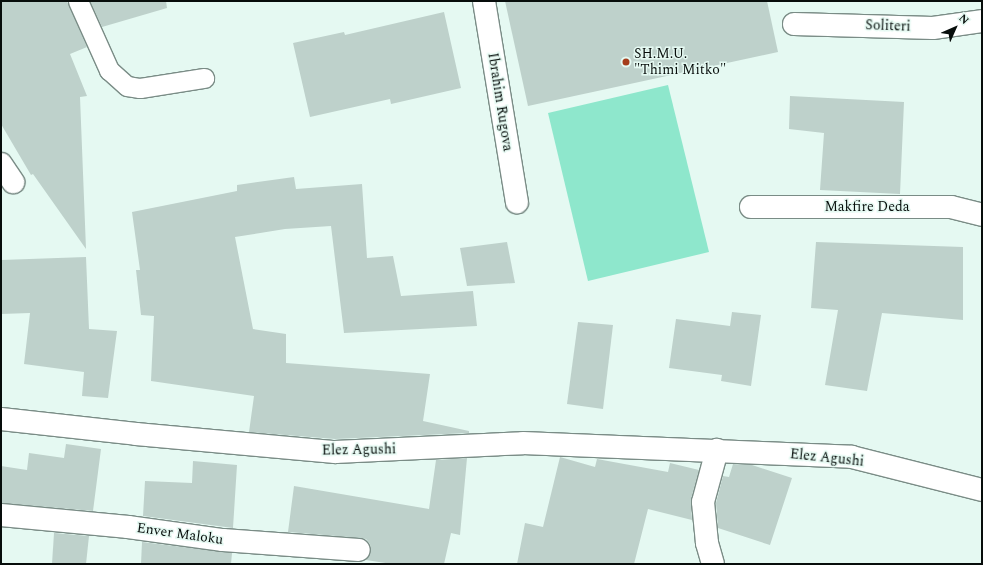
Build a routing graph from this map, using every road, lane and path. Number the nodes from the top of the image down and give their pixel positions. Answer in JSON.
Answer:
{"nodes":[{"id":1,"x":78,"y":1,"type":"edge"},
{"id":2,"x":484,"y":1,"type":"edge"},
{"id":3,"x":982,"y":21,"type":"edge"},
{"id":4,"x":794,"y":24,"type":"dead end"},
{"id":5,"x":204,"y":78,"type":"dead end"},
{"id":6,"x":517,"y":202,"type":"dead end"},
{"id":7,"x":751,"y":207,"type":"dead end"},
{"id":8,"x":982,"y":215,"type":"edge"},
{"id":9,"x":1,"y":419,"type":"edge"},
{"id":10,"x":718,"y":450,"type":"junction"},
{"id":11,"x":982,"y":490,"type":"edge"},
{"id":12,"x":1,"y":515,"type":"edge"},
{"id":13,"x":359,"y":550,"type":"dead end"},
{"id":14,"x":713,"y":564,"type":"edge"}],
"edges":[{"from":1,"to":5,"type":"lane"},
{"from":2,"to":6,"type":"street","name":"Ibrahim Rugova"},
{"from":3,"to":4,"type":"street","name":"Soliteri"},
{"from":7,"to":8,"type":"street","name":"Makfire Deda"},
{"from":9,"to":10,"type":"street","name":"Elez Agushi"},
{"from":10,"to":11,"type":"street","name":"Elez Agushi"},
{"from":10,"to":14,"type":"street"},
{"from":12,"to":13,"type":"street","name":"Enver Maloku"}]}
